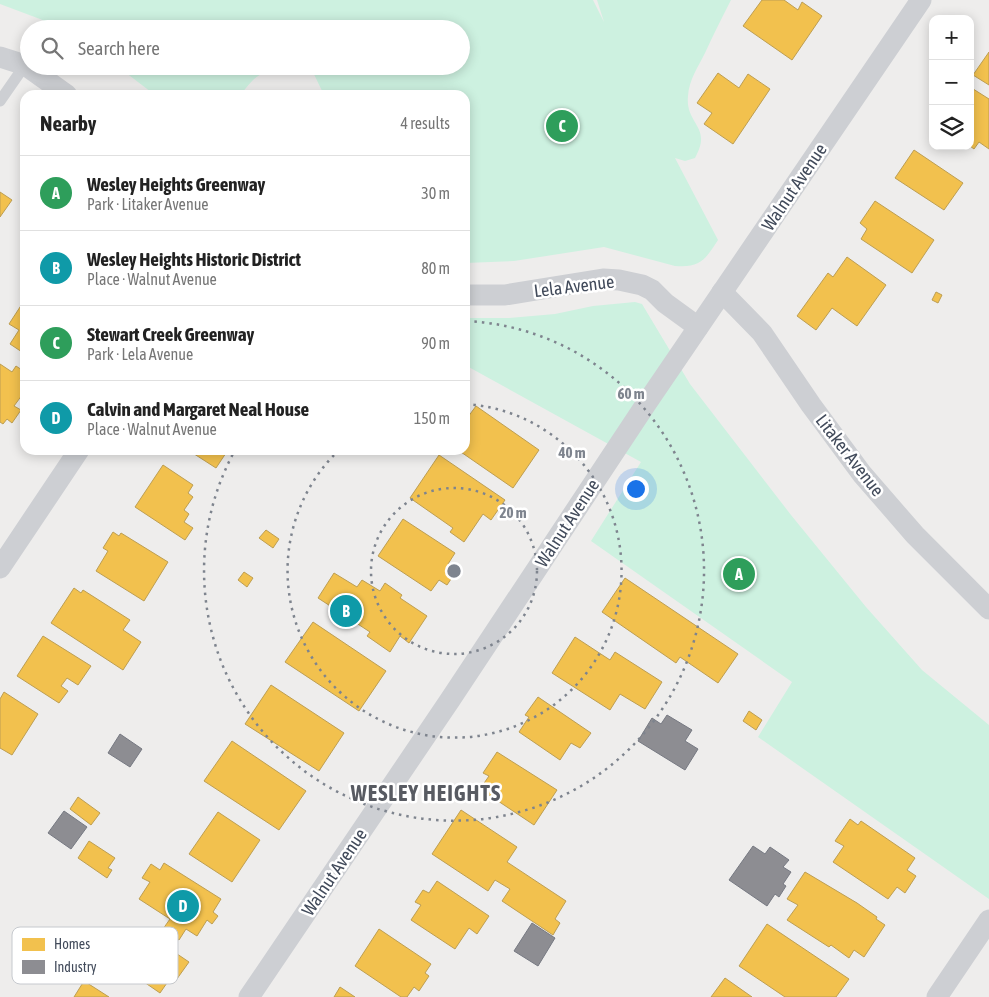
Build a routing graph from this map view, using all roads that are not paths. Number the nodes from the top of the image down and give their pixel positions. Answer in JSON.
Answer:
{"nodes":[{"id":1,"x":921,"y":0,"type":"edge"},
{"id":2,"x":0,"y":58,"type":"edge"},
{"id":3,"x":20,"y":64,"type":"edge"},
{"id":4,"x":20,"y":71,"type":"edge"},
{"id":5,"x":38,"y":75,"type":"edge"},
{"id":6,"x":60,"y":90,"type":"edge"},
{"id":7,"x":0,"y":101,"type":"edge"},
{"id":8,"x":722,"y":292,"type":"junction"},
{"id":9,"x":470,"y":295,"type":"edge"},
{"id":10,"x":698,"y":327,"type":"junction"},
{"id":11,"x":76,"y":455,"type":"edge"},
{"id":12,"x":0,"y":568,"type":"edge"},
{"id":13,"x":989,"y":609,"type":"edge"},
{"id":14,"x":989,"y":920,"type":"edge"},
{"id":15,"x":249,"y":997,"type":"edge"},
{"id":16,"x":937,"y":997,"type":"edge"}],
"edges":[{"from":1,"to":8,"type":"street","name":"Walnut Avenue"},
{"from":2,"to":3,"type":"street"},
{"from":4,"to":7,"type":"lane"},
{"from":5,"to":6,"type":"street"},
{"from":8,"to":10,"type":"street","name":"Walnut Avenue"},
{"from":8,"to":13,"type":"street","name":"Litaker Avenue"},
{"from":9,"to":10,"type":"street","name":"Lela Avenue"},
{"from":10,"to":15,"type":"street","name":"Walnut Avenue"},
{"from":11,"to":12,"type":"street"},
{"from":14,"to":16,"type":"street"}]}
